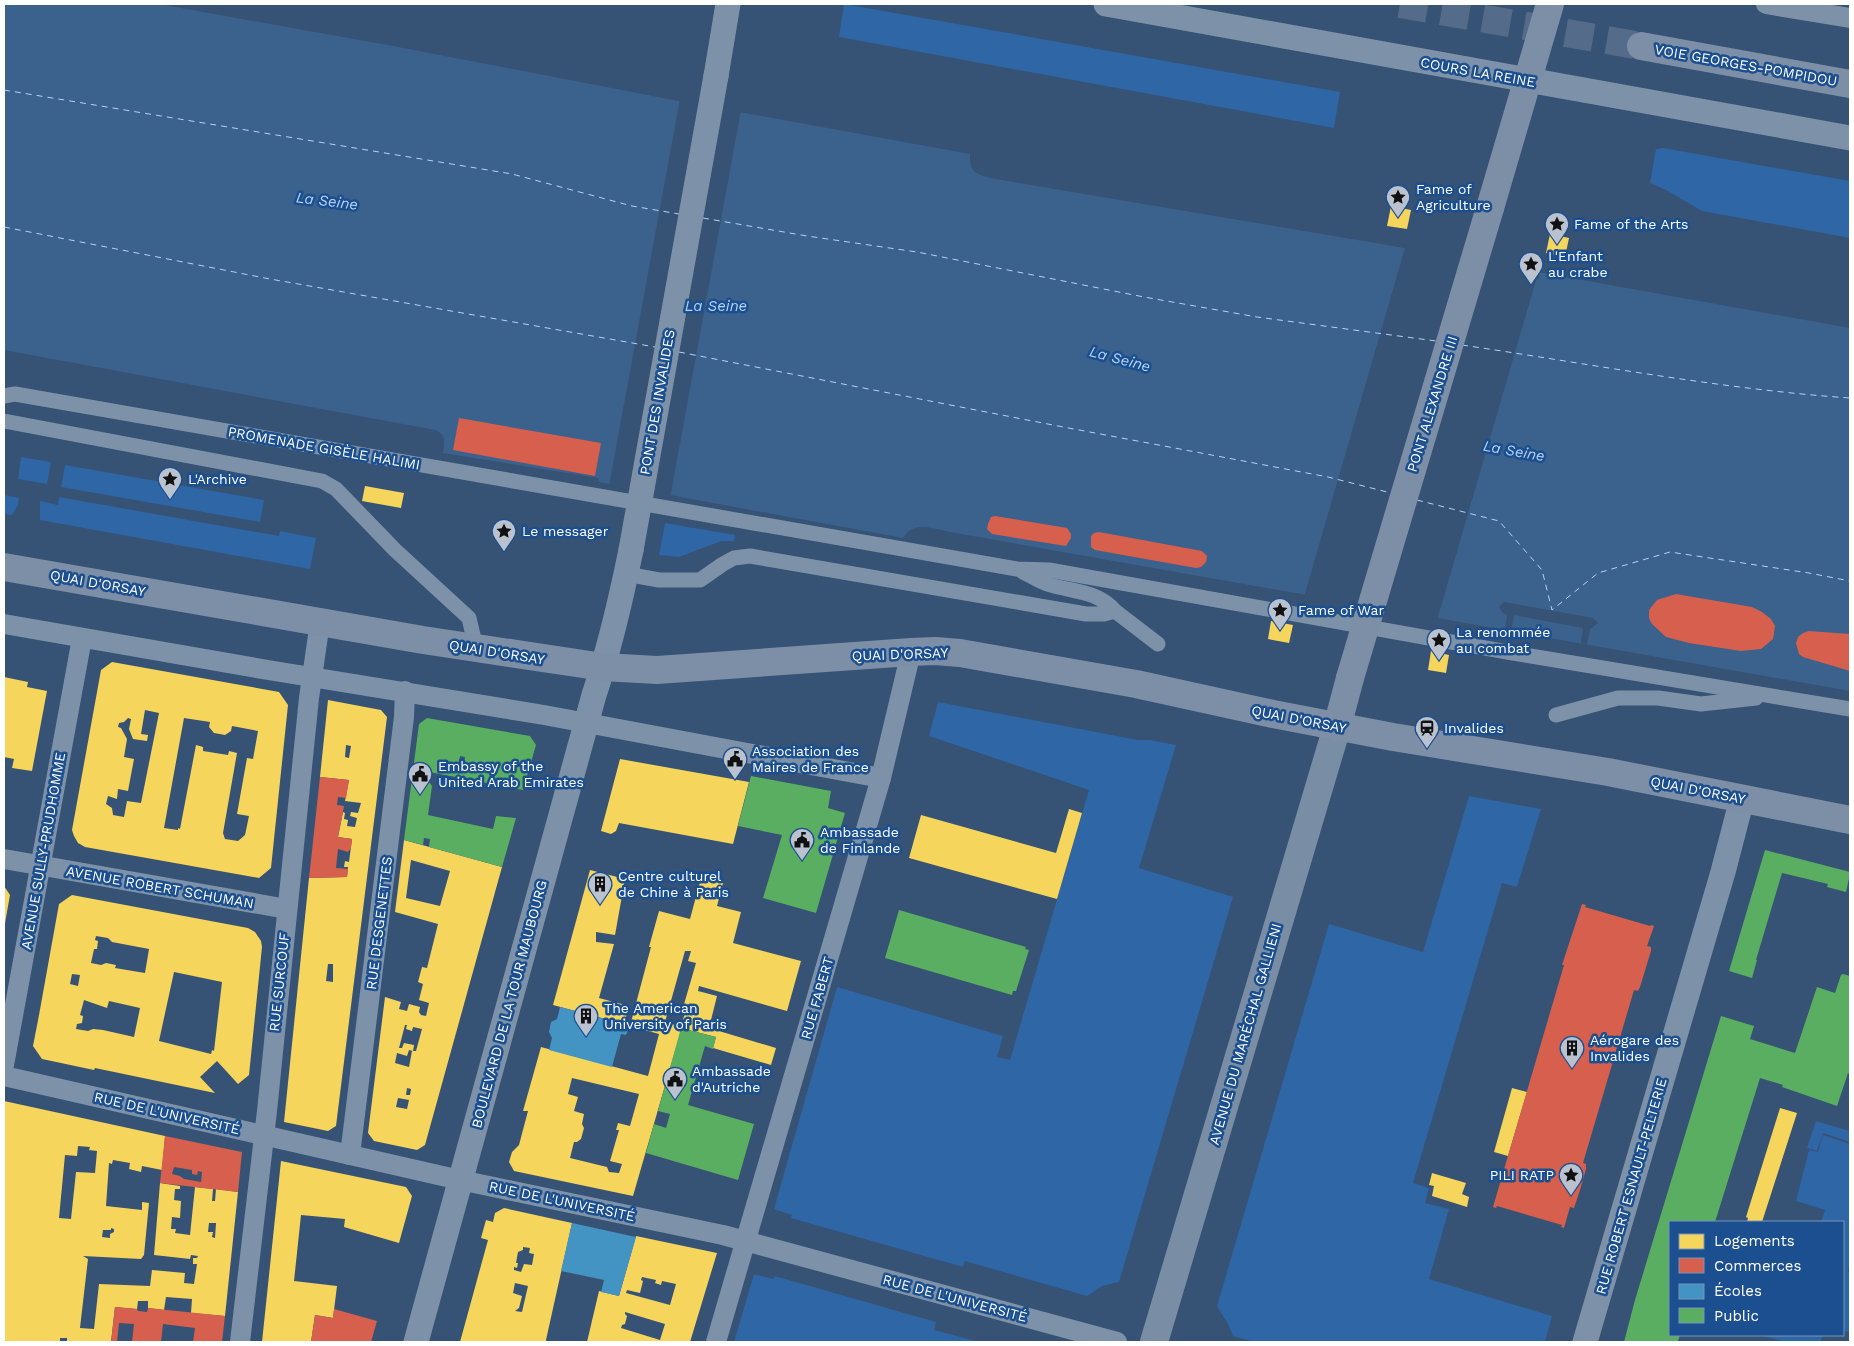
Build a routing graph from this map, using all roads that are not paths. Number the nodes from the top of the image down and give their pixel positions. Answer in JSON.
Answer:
{"nodes":[{"id":1,"x":728,"y":4,"type":"edge"},
{"id":2,"x":1106,"y":4,"type":"edge"},
{"id":3,"x":1550,"y":4,"type":"edge"},
{"id":4,"x":1766,"y":4,"type":"edge"},
{"id":5,"x":1850,"y":18,"type":"edge"},
{"id":6,"x":1641,"y":46,"type":"tunnel mouth"},
{"id":7,"x":1528,"y":81,"type":"junction"},
{"id":8,"x":1850,"y":84,"type":"edge"},
{"id":9,"x":1850,"y":138,"type":"edge"},
{"id":10,"x":4,"y":396,"type":"edge"},
{"id":11,"x":4,"y":421,"type":"edge"},
{"id":12,"x":4,"y":567,"type":"edge"},
{"id":13,"x":1017,"y":569,"type":"junction"},
{"id":14,"x":626,"y":574,"type":"junction"},
{"id":15,"x":1115,"y":612,"type":"junction"},
{"id":16,"x":320,"y":622,"type":"junction"},
{"id":17,"x":4,"y":624,"type":"edge"},
{"id":18,"x":82,"y":638,"type":"junction"},
{"id":19,"x":1158,"y":644,"type":"dead end"},
{"id":20,"x":476,"y":648,"type":"junction"},
{"id":21,"x":912,"y":652,"type":"junction"},
{"id":22,"x":603,"y":667,"type":"junction"},
{"id":23,"x":312,"y":677,"type":"junction"},
{"id":24,"x":405,"y":691,"type":"junction"},
{"id":25,"x":1777,"y":696,"type":"junction"},
{"id":26,"x":1850,"y":709,"type":"edge"},
{"id":27,"x":1556,"y":715,"type":"dead end"},
{"id":28,"x":586,"y":723,"type":"junction"},
{"id":29,"x":1337,"y":726,"type":"junction"},
{"id":30,"x":880,"y":778,"type":"junction"},
{"id":31,"x":1742,"y":799,"type":"junction"},
{"id":32,"x":1850,"y":820,"type":"edge"},
{"id":33,"x":4,"y":859,"type":"edge"},
{"id":34,"x":41,"y":866,"type":"junction"},
{"id":35,"x":287,"y":909,"type":"junction"},
{"id":36,"x":4,"y":1065,"type":"edge"},
{"id":37,"x":4,"y":1076,"type":"edge"},
{"id":38,"x":264,"y":1136,"type":"junction"},
{"id":39,"x":350,"y":1155,"type":"junction"},
{"id":40,"x":460,"y":1180,"type":"junction"},
{"id":41,"x":746,"y":1241,"type":"junction"},
{"id":42,"x":240,"y":1342,"type":"edge"},
{"id":43,"x":416,"y":1342,"type":"edge"},
{"id":44,"x":716,"y":1342,"type":"edge"},
{"id":45,"x":1117,"y":1342,"type":"edge"},
{"id":46,"x":1154,"y":1342,"type":"edge"},
{"id":47,"x":1585,"y":1342,"type":"edge"}],
"edges":[{"from":1,"to":14,"type":"street","name":"PONT DES INVALIDES","bridge":true},
{"from":2,"to":7,"type":"street","name":"COURS LA REINE"},
{"from":3,"to":7,"type":"main road","name":"PONT ALEXANDRE III"},
{"from":4,"to":5,"type":"street"},
{"from":6,"to":8,"type":"main road","name":"VOIE GEORGES-POMPIDOU"},
{"from":7,"to":9,"type":"street","name":"COURS LA REINE"},
{"from":7,"to":29,"type":"main road","name":"PONT ALEXANDRE III","bridge":true},
{"from":10,"to":13,"type":"street","name":"PROMENADE GISÈLE HALIMI"},
{"from":11,"to":20,"type":"street"},
{"from":12,"to":16,"type":"main road","name":"QUAI D'ORSAY"},
{"from":13,"to":15,"type":"street"},
{"from":13,"to":25,"type":"street"},
{"from":14,"to":15,"type":"street"},
{"from":14,"to":22,"type":"street","name":"PONT DES INVALIDES"},
{"from":15,"to":19,"type":"street"},
{"from":16,"to":20,"type":"main road","name":"QUAI D'ORSAY"},
{"from":16,"to":23,"type":"street","name":"RUE SURCOUF"},
{"from":17,"to":18,"type":"street"},
{"from":18,"to":23,"type":"street"},
{"from":18,"to":34,"type":"street","name":"AVENUE SULLY-PRUDHOMME"},
{"from":20,"to":22,"type":"main road","name":"QUAI D'ORSAY"},
{"from":21,"to":22,"type":"main road","name":"QUAI D'ORSAY"},
{"from":21,"to":29,"type":"main road","name":"QUAI D'ORSAY"},
{"from":21,"to":30,"type":"street","name":"RUE FABERT"},
{"from":22,"to":28,"type":"street","name":"BOULEVARD DE LA TOUR MAUBOURG"},
{"from":23,"to":24,"type":"street"},
{"from":23,"to":35,"type":"street","name":"RUE SURCOUF"},
{"from":24,"to":28,"type":"street"},
{"from":24,"to":39,"type":"street","name":"RUE DESGENETTES"},
{"from":25,"to":26,"type":"street"},
{"from":25,"to":27,"type":"street"},
{"from":28,"to":30,"type":"street"},
{"from":28,"to":40,"type":"street","name":"BOULEVARD DE LA TOUR MAUBOURG"},
{"from":29,"to":31,"type":"main road","name":"QUAI D'ORSAY"},
{"from":29,"to":46,"type":"main road","name":"AVENUE DU MARÉCHAL GALLIENI"},
{"from":30,"to":41,"type":"street","name":"RUE FABERT"},
{"from":31,"to":32,"type":"main road","name":"QUAI D'ORSAY"},
{"from":31,"to":47,"type":"street","name":"RUE ROBERT ESNAULT-PELTERIE"},
{"from":33,"to":34,"type":"street","name":"AVENUE ROBERT SCHUMAN"},
{"from":34,"to":35,"type":"street","name":"AVENUE ROBERT SCHUMAN"},
{"from":34,"to":36,"type":"street","name":"AVENUE SULLY-PRUDHOMME"},
{"from":35,"to":38,"type":"street","name":"RUE SURCOUF"},
{"from":37,"to":38,"type":"street","name":"RUE DE L'UNIVERSITÉ"},
{"from":38,"to":39,"type":"street","name":"RUE DE L'UNIVERSITÉ"},
{"from":38,"to":42,"type":"street","name":"RUE SURCOUF"},
{"from":39,"to":40,"type":"street","name":"RUE DE L'UNIVERSITÉ"},
{"from":40,"to":41,"type":"street","name":"RUE DE L'UNIVERSITÉ"},
{"from":40,"to":43,"type":"street","name":"BOULEVARD DE LA TOUR MAUBOURG"},
{"from":41,"to":44,"type":"street","name":"RUE FABERT"},
{"from":41,"to":45,"type":"street","name":"RUE DE L'UNIVERSITÉ"}]}
